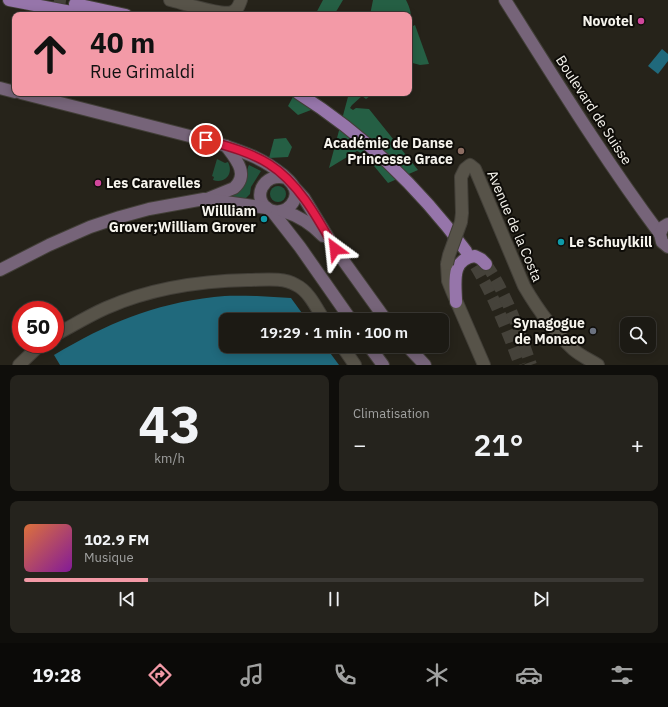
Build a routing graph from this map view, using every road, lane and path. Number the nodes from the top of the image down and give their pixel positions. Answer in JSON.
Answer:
{"nodes":[{"id":1,"x":9,"y":0,"type":"edge"},
{"id":2,"x":170,"y":0,"type":"edge"},
{"id":3,"x":240,"y":0,"type":"edge"},
{"id":4,"x":505,"y":0,"type":"edge"},
{"id":5,"x":75,"y":4,"type":"dead end"},
{"id":6,"x":71,"y":12,"type":"edge"},
{"id":7,"x":112,"y":12,"type":"edge"},
{"id":8,"x":216,"y":12,"type":"edge"},
{"id":9,"x":233,"y":12,"type":"edge"},
{"id":10,"x":0,"y":88,"type":"edge"},
{"id":11,"x":12,"y":91,"type":"edge"},
{"id":12,"x":33,"y":96,"type":"edge"},
{"id":13,"x":302,"y":96,"type":"edge"},
{"id":14,"x":226,"y":146,"type":"junction"},
{"id":15,"x":290,"y":183,"type":"junction"},
{"id":16,"x":204,"y":200,"type":"junction"},
{"id":17,"x":281,"y":209,"type":"junction"},
{"id":18,"x":668,"y":224,"type":"edge"},
{"id":19,"x":660,"y":234,"type":"junction"},
{"id":20,"x":668,"y":247,"type":"edge"},
{"id":21,"x":300,"y":248,"type":"junction"},
{"id":22,"x":335,"y":249,"type":"junction"},
{"id":23,"x":466,"y":251,"type":"tunnel mouth"},
{"id":24,"x":486,"y":264,"type":"tunnel mouth"},
{"id":25,"x":0,"y":270,"type":"edge"},
{"id":26,"x":456,"y":302,"type":"junction"},
{"id":27,"x":319,"y":313,"type":"edge"},
{"id":28,"x":346,"y":313,"type":"edge"},
{"id":29,"x":381,"y":313,"type":"edge"},
{"id":30,"x":64,"y":330,"type":"edge"},
{"id":31,"x":32,"y":353,"type":"edge"},
{"id":32,"x":347,"y":353,"type":"edge"},
{"id":33,"x":374,"y":353,"type":"edge"},
{"id":34,"x":414,"y":353,"type":"edge"},
{"id":35,"x":19,"y":365,"type":"edge"},
{"id":36,"x":355,"y":365,"type":"edge"},
{"id":37,"x":383,"y":365,"type":"edge"},
{"id":38,"x":425,"y":365,"type":"edge"},
{"id":39,"x":484,"y":365,"type":"edge"},
{"id":40,"x":598,"y":365,"type":"edge"}],
"edges":[{"from":1,"to":6,"type":"main road"},
{"from":2,"to":8,"type":"street"},
{"from":3,"to":9,"type":"street"},
{"from":4,"to":19,"type":"main road","name":"Boulevard de Suisse"},
{"from":5,"to":7,"type":"main road"},
{"from":10,"to":11,"type":"main road"},
{"from":12,"to":14,"type":"main road"},
{"from":13,"to":23,"type":"main road"},
{"from":14,"to":15,"type":"main road"},
{"from":14,"to":16,"type":"main road"},
{"from":15,"to":17,"type":"main road"},
{"from":15,"to":17,"type":"main road"},
{"from":15,"to":22,"type":"main road"},
{"from":16,"to":17,"type":"main road"},
{"from":16,"to":25,"type":"main road"},
{"from":17,"to":21,"type":"main road"},
{"from":17,"to":21,"type":"main road"},
{"from":17,"to":22,"type":"main road"},
{"from":18,"to":19,"type":"main road"},
{"from":19,"to":20,"type":"main road","name":"Boulevard de Suisse"},
{"from":21,"to":28,"type":"main road"},
{"from":22,"to":29,"type":"main road"},
{"from":24,"to":26,"type":"main road"},
{"from":26,"to":39,"type":"street","name":"Avenue de la Costa"},
{"from":26,"to":40,"type":"street","name":"Avenue de la Costa","bridge":true},
{"from":27,"to":30,"type":"street"},
{"from":31,"to":35,"type":"street"},
{"from":32,"to":36,"type":"street"},
{"from":33,"to":37,"type":"main road"},
{"from":34,"to":38,"type":"main road"}]}
